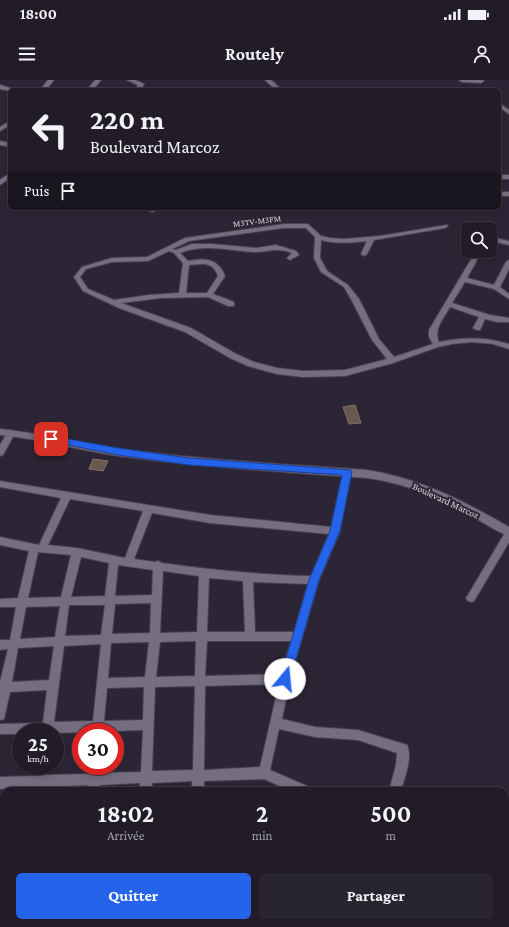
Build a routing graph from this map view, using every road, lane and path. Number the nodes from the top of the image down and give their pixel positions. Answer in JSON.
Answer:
{"nodes":[{"id":1,"x":51,"y":80,"type":"edge"},
{"id":2,"x":98,"y":80,"type":"edge"},
{"id":3,"x":130,"y":80,"type":"edge"},
{"id":4,"x":268,"y":80,"type":"edge"},
{"id":5,"x":462,"y":80,"type":"edge"},
{"id":6,"x":482,"y":82,"type":"edge"},
{"id":7,"x":45,"y":88,"type":"edge"},
{"id":8,"x":92,"y":88,"type":"edge"},
{"id":9,"x":139,"y":88,"type":"edge"},
{"id":10,"x":277,"y":88,"type":"edge"},
{"id":11,"x":8,"y":177,"type":"edge"},
{"id":12,"x":0,"y":183,"type":"edge"},
{"id":13,"x":445,"y":226,"type":"dead end"},
{"id":14,"x":318,"y":236,"type":"junction"},
{"id":15,"x":371,"y":239,"type":"junction"},
{"id":16,"x":497,"y":240,"type":"edge"},
{"id":17,"x":509,"y":243,"type":"edge"},
{"id":18,"x":167,"y":249,"type":"junction"},
{"id":19,"x":176,"y":252,"type":"junction"},
{"id":20,"x":364,"y":254,"type":"dead end"},
{"id":21,"x":290,"y":258,"type":"dead end"},
{"id":22,"x":475,"y":258,"type":"edge"},
{"id":23,"x":186,"y":263,"type":"junction"},
{"id":24,"x":509,"y":263,"type":"edge"},
{"id":25,"x":464,"y":279,"type":"junction"},
{"id":26,"x":496,"y":288,"type":"junction"},
{"id":27,"x":182,"y":295,"type":"junction"},
{"id":28,"x":210,"y":295,"type":"junction"},
{"id":29,"x":509,"y":297,"type":"edge"},
{"id":30,"x":114,"y":302,"type":"junction"},
{"id":31,"x":231,"y":304,"type":"dead end"},
{"id":32,"x":448,"y":304,"type":"junction"},
{"id":33,"x":483,"y":316,"type":"junction"},
{"id":34,"x":509,"y":320,"type":"edge"},
{"id":35,"x":477,"y":328,"type":"dead end"},
{"id":36,"x":437,"y":345,"type":"junction"},
{"id":37,"x":509,"y":346,"type":"edge"},
{"id":38,"x":392,"y":360,"type":"junction"},
{"id":39,"x":0,"y":432,"type":"edge"},
{"id":40,"x":11,"y":433,"type":"junction"},
{"id":41,"x":0,"y":453,"type":"edge"},
{"id":42,"x":347,"y":472,"type":"junction"},
{"id":43,"x":0,"y":484,"type":"edge"},
{"id":44,"x":67,"y":496,"type":"junction"},
{"id":45,"x":149,"y":509,"type":"junction"},
{"id":46,"x":335,"y":531,"type":"junction"},
{"id":47,"x":509,"y":533,"type":"edge"},
{"id":48,"x":0,"y":541,"type":"edge"},
{"id":49,"x":38,"y":548,"type":"junction"},
{"id":50,"x":77,"y":552,"type":"junction"},
{"id":51,"x":114,"y":560,"type":"junction"},
{"id":52,"x":128,"y":562,"type":"junction"},
{"id":53,"x":158,"y":565,"type":"junction"},
{"id":54,"x":204,"y":573,"type":"junction"},
{"id":55,"x":248,"y":577,"type":"junction"},
{"id":56,"x":314,"y":580,"type":"junction"},
{"id":57,"x":471,"y":598,"type":"dead end"},
{"id":58,"x":157,"y":599,"type":"junction"},
{"id":59,"x":110,"y":600,"type":"junction"},
{"id":60,"x":22,"y":602,"type":"junction"},
{"id":61,"x":66,"y":602,"type":"junction"},
{"id":62,"x":0,"y":603,"type":"edge"},
{"id":63,"x":202,"y":636,"type":"junction"},
{"id":64,"x":250,"y":636,"type":"junction"},
{"id":65,"x":155,"y":637,"type":"junction"},
{"id":66,"x":298,"y":637,"type":"junction"},
{"id":67,"x":106,"y":639,"type":"junction"},
{"id":68,"x":61,"y":642,"type":"junction"},
{"id":69,"x":14,"y":644,"type":"junction"},
{"id":70,"x":0,"y":645,"type":"edge"},
{"id":71,"x":285,"y":679,"type":"junction"},
{"id":72,"x":200,"y":680,"type":"junction"},
{"id":73,"x":150,"y":682,"type":"junction"},
{"id":74,"x":102,"y":683,"type":"junction"},
{"id":75,"x":54,"y":685,"type":"junction"},
{"id":76,"x":3,"y":686,"type":"edge"},
{"id":77,"x":0,"y":715,"type":"edge"},
{"id":78,"x":48,"y":723,"type":"edge"},
{"id":79,"x":98,"y":723,"type":"edge"},
{"id":80,"x":275,"y":723,"type":"junction"},
{"id":81,"x":149,"y":725,"type":"junction"},
{"id":82,"x":124,"y":727,"type":"edge"},
{"id":83,"x":0,"y":729,"type":"edge"},
{"id":84,"x":12,"y":729,"type":"edge"},
{"id":85,"x":264,"y":773,"type":"junction"},
{"id":86,"x":41,"y":775,"type":"edge"},
{"id":87,"x":95,"y":775,"type":"edge"},
{"id":88,"x":198,"y":776,"type":"junction"},
{"id":89,"x":146,"y":777,"type":"junction"},
{"id":90,"x":0,"y":783,"type":"edge"},
{"id":91,"x":94,"y":785,"type":"edge"},
{"id":92,"x":40,"y":786,"type":"edge"},
{"id":93,"x":146,"y":787,"type":"edge"},
{"id":94,"x":198,"y":787,"type":"edge"},
{"id":95,"x":296,"y":787,"type":"edge"},
{"id":96,"x":396,"y":787,"type":"edge"}],
"edges":[{"from":1,"to":7,"type":"street"},
{"from":2,"to":8,"type":"street"},
{"from":3,"to":9,"type":"street"},
{"from":4,"to":10,"type":"street"},
{"from":5,"to":6,"type":"street"},
{"from":11,"to":12,"type":"street"},
{"from":13,"to":15,"type":"street","name":"M3TV-M3FM"},
{"from":14,"to":15,"type":"street","name":"M3TV-M3FM"},
{"from":14,"to":18,"type":"street","name":"M3TV-M3FM"},
{"from":14,"to":38,"type":"street"},
{"from":15,"to":20,"type":"street"},
{"from":16,"to":17,"type":"street"},
{"from":18,"to":19,"type":"street"},
{"from":18,"to":30,"type":"street","name":"M3TV-M3FM"},
{"from":19,"to":21,"type":"street"},
{"from":19,"to":23,"type":"street"},
{"from":22,"to":25,"type":"street"},
{"from":23,"to":27,"type":"street"},
{"from":23,"to":28,"type":"street"},
{"from":24,"to":26,"type":"street"},
{"from":25,"to":26,"type":"street"},
{"from":25,"to":32,"type":"street"},
{"from":26,"to":29,"type":"street"},
{"from":27,"to":28,"type":"street"},
{"from":27,"to":30,"type":"street"},
{"from":28,"to":31,"type":"street"},
{"from":30,"to":38,"type":"street"},
{"from":32,"to":33,"type":"street"},
{"from":32,"to":36,"type":"street"},
{"from":33,"to":34,"type":"street"},
{"from":33,"to":35,"type":"street"},
{"from":36,"to":37,"type":"street"},
{"from":36,"to":38,"type":"street"},
{"from":39,"to":40,"type":"main road","name":"Boulevard Marcoz"},
{"from":40,"to":41,"type":"street"},
{"from":40,"to":42,"type":"main road","name":"Boulevard Marcoz"},
{"from":42,"to":46,"type":"street"},
{"from":42,"to":47,"type":"main road","name":"Boulevard Marcoz"},
{"from":43,"to":44,"type":"street"},
{"from":44,"to":45,"type":"street"},
{"from":44,"to":49,"type":"street"},
{"from":45,"to":46,"type":"street"},
{"from":45,"to":52,"type":"street"},
{"from":46,"to":56,"type":"street"},
{"from":47,"to":57,"type":"street"},
{"from":48,"to":49,"type":"street"},
{"from":49,"to":50,"type":"street"},
{"from":49,"to":60,"type":"street"},
{"from":50,"to":51,"type":"street"},
{"from":50,"to":61,"type":"street"},
{"from":51,"to":52,"type":"street"},
{"from":51,"to":59,"type":"street"},
{"from":52,"to":53,"type":"street"},
{"from":53,"to":54,"type":"street"},
{"from":53,"to":58,"type":"street"},
{"from":54,"to":55,"type":"street"},
{"from":54,"to":63,"type":"street"},
{"from":55,"to":56,"type":"street"},
{"from":55,"to":64,"type":"street"},
{"from":56,"to":66,"type":"street"},
{"from":58,"to":59,"type":"street"},
{"from":58,"to":65,"type":"street"},
{"from":59,"to":61,"type":"street"},
{"from":59,"to":67,"type":"street"},
{"from":60,"to":61,"type":"street"},
{"from":60,"to":62,"type":"street"},
{"from":60,"to":69,"type":"street"},
{"from":61,"to":68,"type":"street"},
{"from":63,"to":64,"type":"street"},
{"from":63,"to":65,"type":"street"},
{"from":63,"to":72,"type":"street"},
{"from":64,"to":66,"type":"street"},
{"from":65,"to":67,"type":"street"},
{"from":65,"to":73,"type":"street"},
{"from":66,"to":71,"type":"street"},
{"from":67,"to":68,"type":"street"},
{"from":67,"to":74,"type":"street"},
{"from":68,"to":69,"type":"street"},
{"from":68,"to":75,"type":"street"},
{"from":69,"to":70,"type":"street"},
{"from":69,"to":76,"type":"street"},
{"from":71,"to":72,"type":"street"},
{"from":71,"to":80,"type":"street"},
{"from":72,"to":73,"type":"street"},
{"from":72,"to":88,"type":"street"},
{"from":73,"to":74,"type":"street"},
{"from":73,"to":81,"type":"street"},
{"from":74,"to":79,"type":"street"},
{"from":75,"to":76,"type":"street"},
{"from":75,"to":78,"type":"street"},
{"from":76,"to":77,"type":"street"},
{"from":80,"to":85,"type":"street"},
{"from":80,"to":96,"type":"street"},
{"from":81,"to":82,"type":"street"},
{"from":81,"to":89,"type":"street"},
{"from":83,"to":84,"type":"street"},
{"from":85,"to":88,"type":"street"},
{"from":85,"to":95,"type":"street"},
{"from":86,"to":92,"type":"street"},
{"from":87,"to":91,"type":"street"},
{"from":88,"to":89,"type":"street"},
{"from":88,"to":94,"type":"street"},
{"from":89,"to":91,"type":"street"},
{"from":89,"to":93,"type":"street"},
{"from":90,"to":92,"type":"street"},
{"from":91,"to":92,"type":"street"}]}
